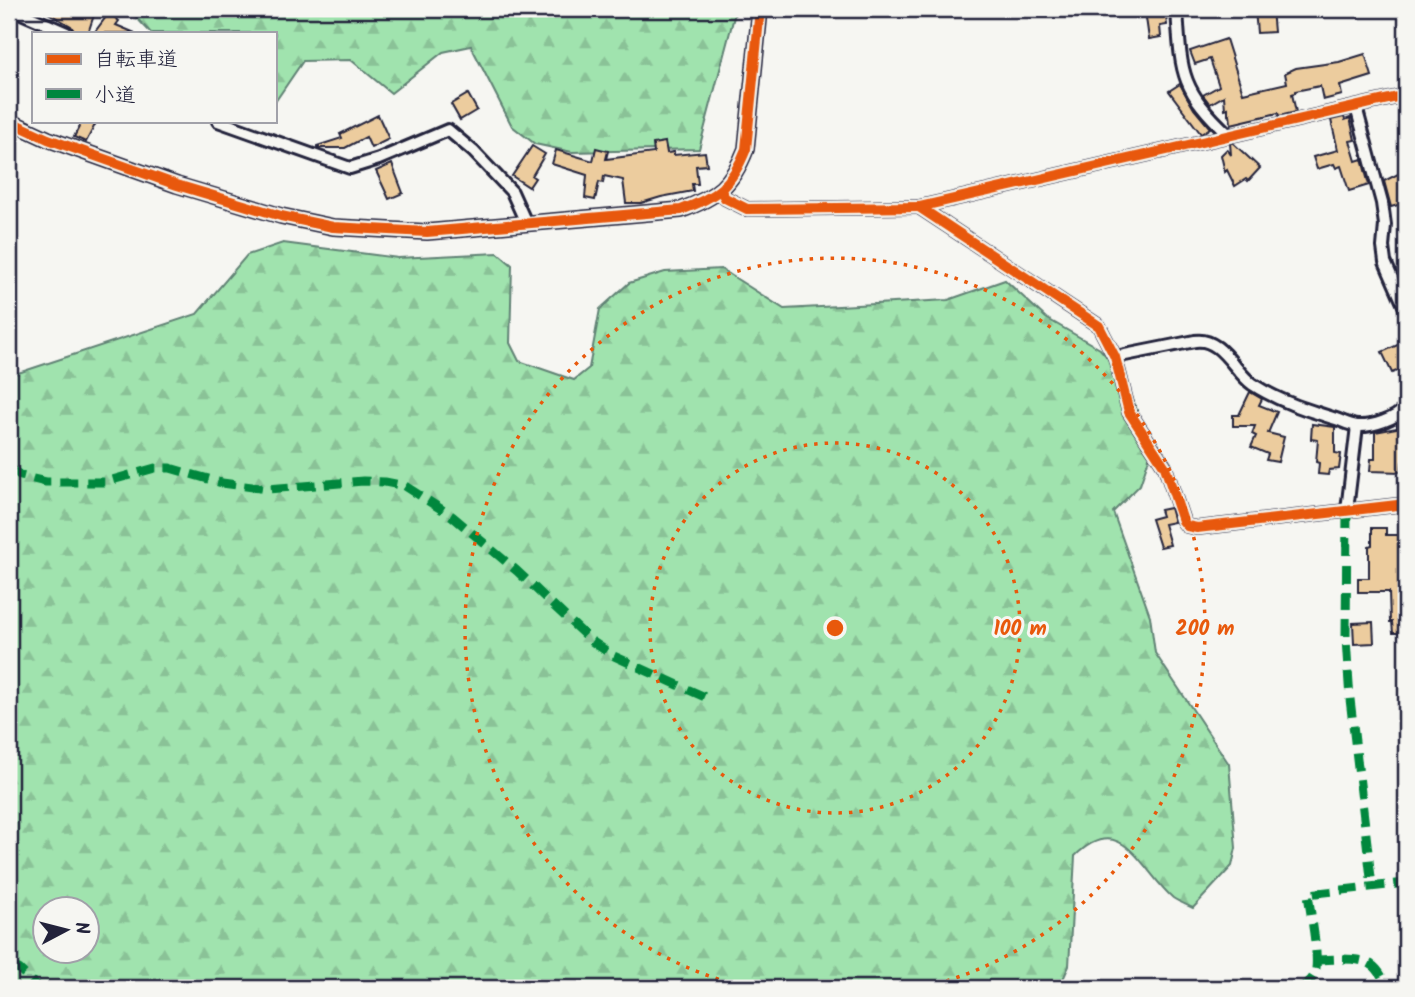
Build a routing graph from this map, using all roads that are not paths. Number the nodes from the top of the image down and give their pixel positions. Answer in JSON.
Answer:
{"nodes":[{"id":1,"x":12,"y":9,"type":"edge"},
{"id":2,"x":760,"y":9,"type":"edge"},
{"id":3,"x":1177,"y":9,"type":"edge"},
{"id":4,"x":65,"y":32,"type":"edge"},
{"id":5,"x":1406,"y":95,"type":"edge"},
{"id":6,"x":1356,"y":107,"type":"junction"},
{"id":7,"x":9,"y":121,"type":"edge"},
{"id":8,"x":221,"y":122,"type":"edge"},
{"id":9,"x":1229,"y":135,"type":"junction"},
{"id":10,"x":721,"y":191,"type":"junction"},
{"id":11,"x":919,"y":207,"type":"junction"},
{"id":12,"x":526,"y":223,"type":"junction"},
{"id":13,"x":1406,"y":310,"type":"edge"},
{"id":14,"x":1115,"y":357,"type":"junction"},
{"id":15,"x":1406,"y":407,"type":"edge"},
{"id":16,"x":1357,"y":426,"type":"junction"},
{"id":17,"x":1406,"y":504,"type":"edge"},
{"id":18,"x":1347,"y":510,"type":"junction"}],
"edges":[{"from":1,"to":4,"type":"street"},
{"from":2,"to":10,"type":"street"},
{"from":3,"to":9,"type":"street"},
{"from":5,"to":6,"type":"street"},
{"from":6,"to":9,"type":"street"},
{"from":6,"to":13,"type":"street"},
{"from":7,"to":12,"type":"street"},
{"from":8,"to":12,"type":"street"},
{"from":9,"to":11,"type":"street"},
{"from":10,"to":11,"type":"street"},
{"from":10,"to":12,"type":"street"},
{"from":11,"to":14,"type":"street"},
{"from":14,"to":16,"type":"street"},
{"from":14,"to":18,"type":"street"},
{"from":15,"to":16,"type":"street"},
{"from":16,"to":18,"type":"street"},
{"from":17,"to":18,"type":"street"}]}
